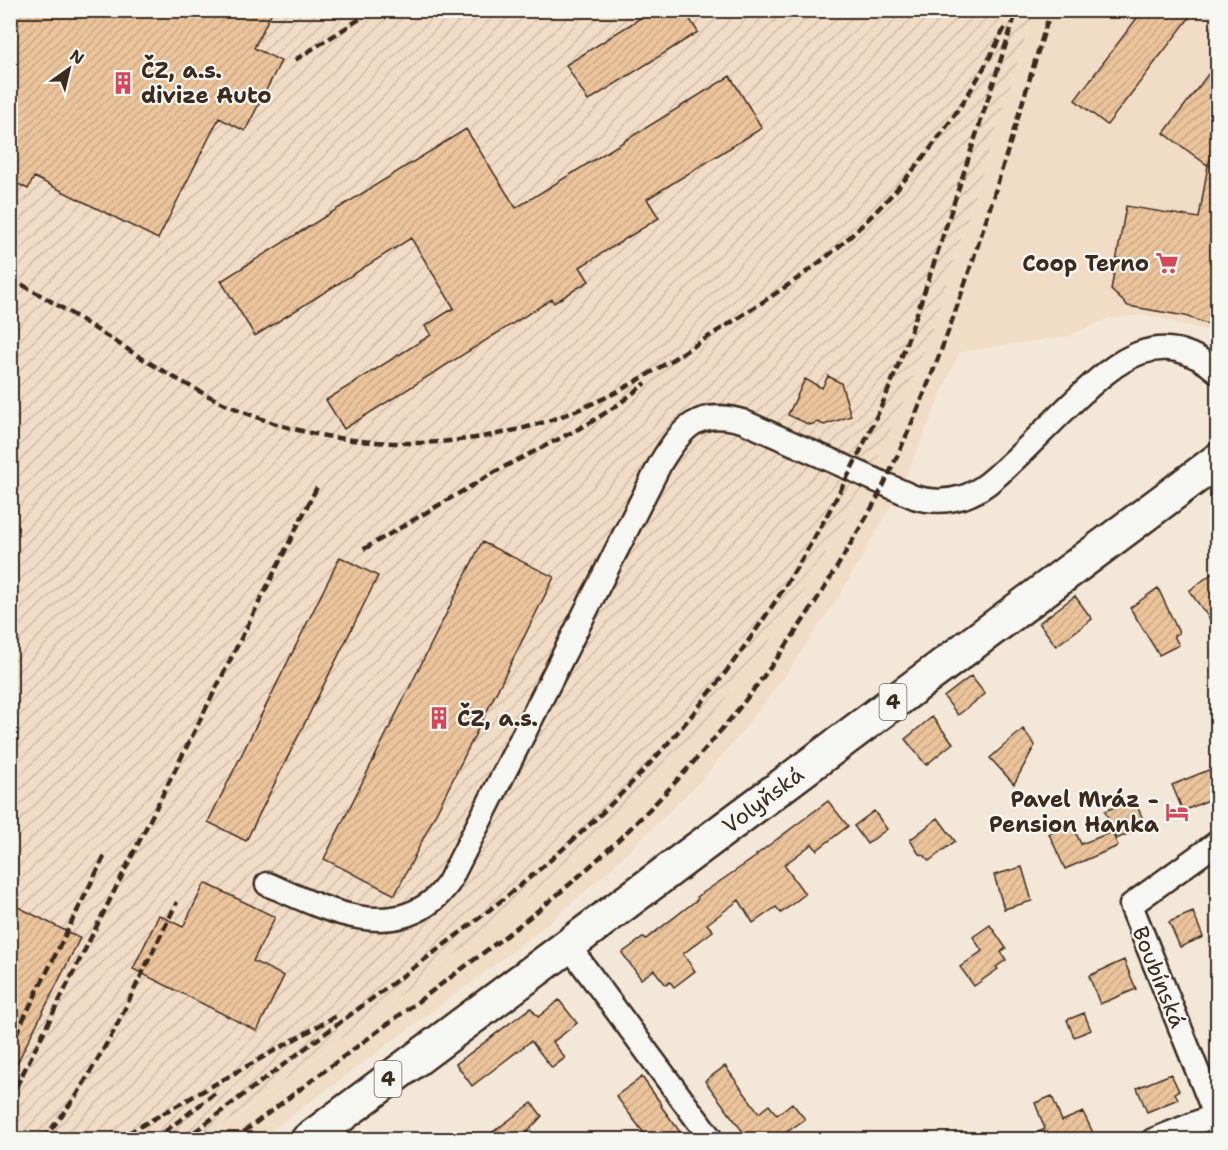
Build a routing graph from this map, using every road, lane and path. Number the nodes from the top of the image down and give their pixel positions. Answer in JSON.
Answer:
{"nodes":[{"id":1,"x":1218,"y":372,"type":"edge"},
{"id":2,"x":1218,"y":460,"type":"edge"},
{"id":3,"x":1218,"y":842,"type":"edge"},
{"id":4,"x":267,"y":884,"type":"dead end"},
{"id":5,"x":568,"y":945,"type":"junction"},
{"id":6,"x":1216,"y":1115,"type":"edge"},
{"id":7,"x":308,"y":1140,"type":"edge"},
{"id":8,"x":712,"y":1140,"type":"edge"},
{"id":9,"x":1153,"y":1140,"type":"edge"}],
"edges":[{"from":1,"to":4,"type":"street"},
{"from":2,"to":5,"type":"main road","name":"Volyňská","number":"4"},
{"from":3,"to":6,"type":"street","name":"Boubínská"},
{"from":5,"to":7,"type":"main road","name":"Volyňská","number":"4"},
{"from":5,"to":8,"type":"street"},
{"from":6,"to":9,"type":"street"}]}
